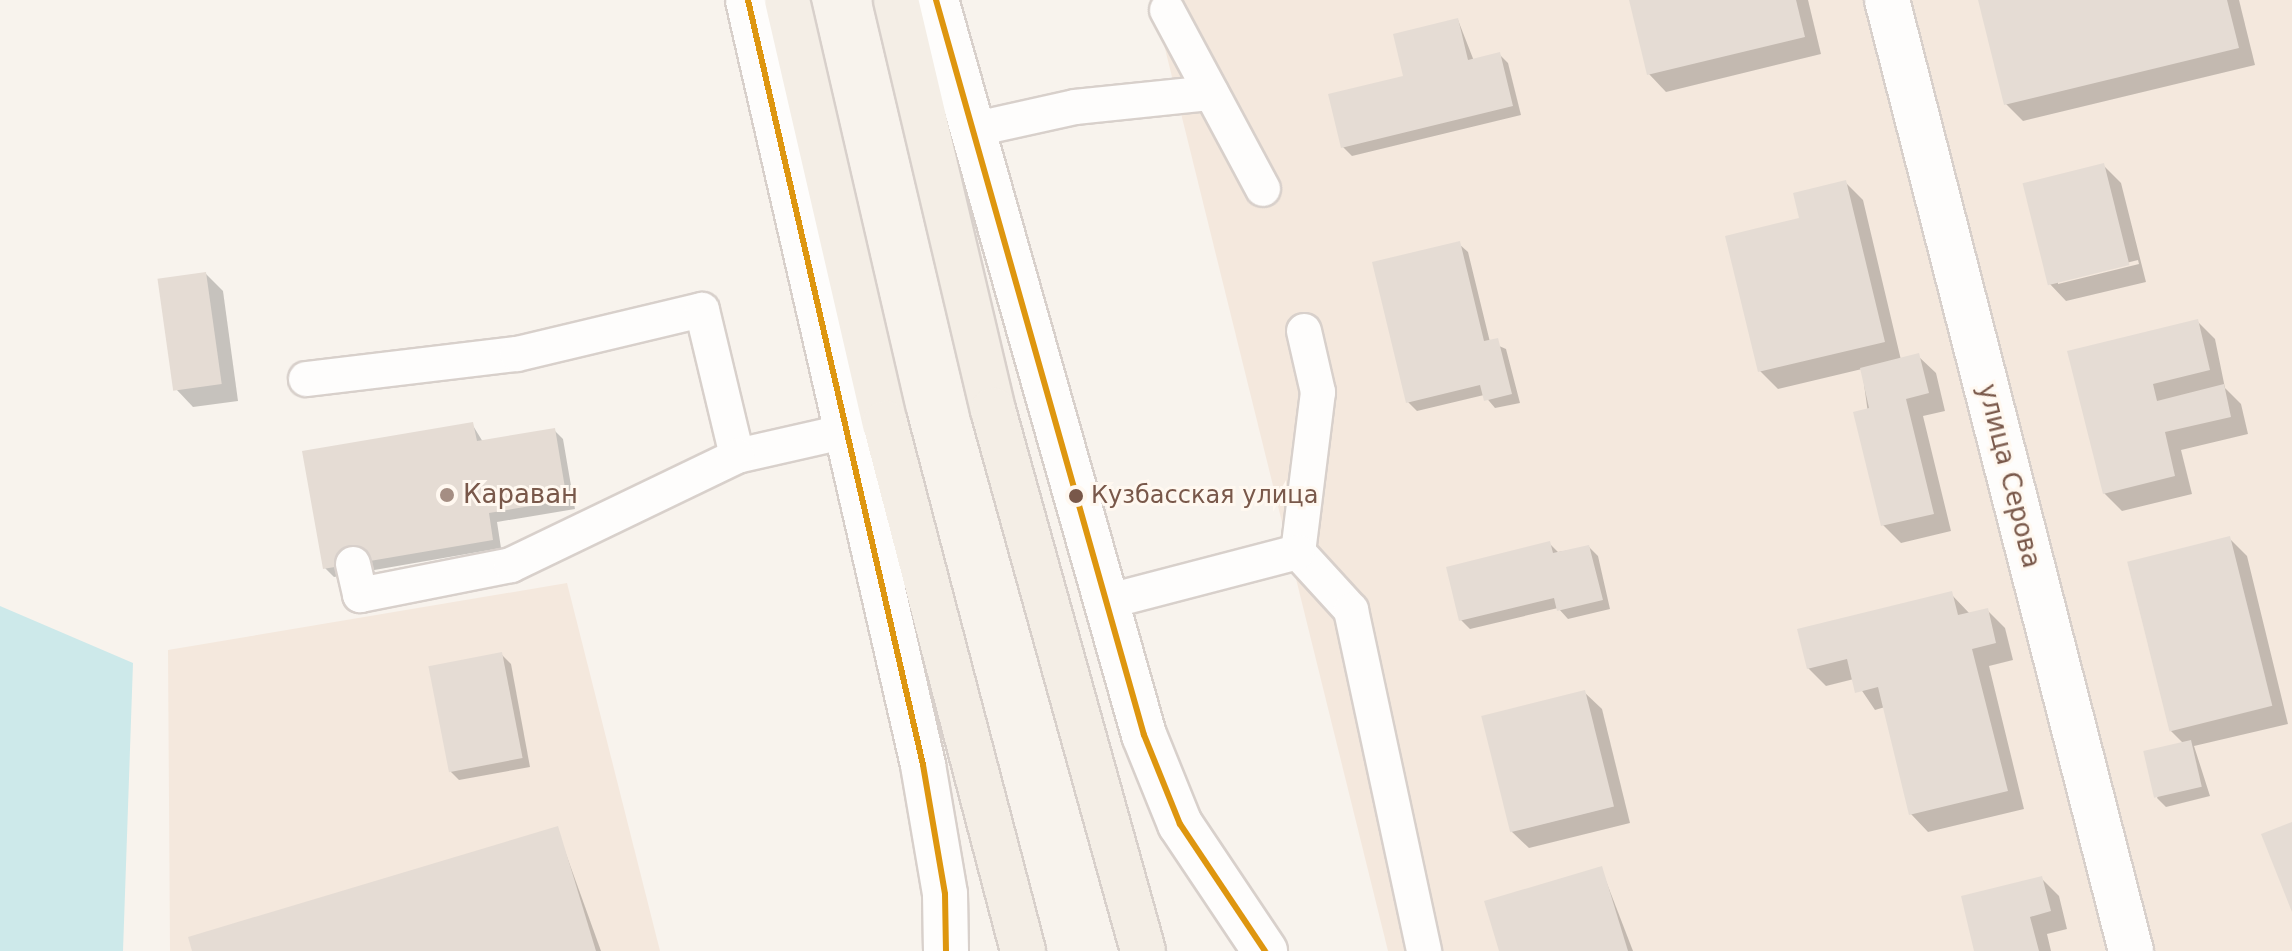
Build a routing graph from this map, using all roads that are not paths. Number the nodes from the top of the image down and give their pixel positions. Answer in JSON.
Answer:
{"nodes":[{"id":1,"x":748,"y":0,"type":"edge"},
{"id":2,"x":787,"y":0,"type":"edge"},
{"id":3,"x":896,"y":0,"type":"edge"},
{"id":4,"x":936,"y":0,"type":"edge"},
{"id":5,"x":1887,"y":0,"type":"edge"},
{"id":6,"x":1167,"y":10,"type":"dead end"},
{"id":7,"x":1211,"y":93,"type":"junction"},
{"id":8,"x":976,"y":129,"type":"junction"},
{"id":9,"x":1263,"y":189,"type":"dead end"},
{"id":10,"x":1304,"y":331,"type":"dead end"},
{"id":11,"x":306,"y":379,"type":"dead end"},
{"id":12,"x":847,"y":431,"type":"junction"},
{"id":13,"x":737,"y":456,"type":"junction"},
{"id":14,"x":900,"y":478,"type":"junction"},
{"id":15,"x":1298,"y":552,"type":"junction"},
{"id":16,"x":353,"y":564,"type":"dead end"},
{"id":17,"x":1106,"y":602,"type":"junction"},
{"id":18,"x":946,"y":951,"type":"edge"},
{"id":19,"x":1023,"y":951,"type":"edge"},
{"id":20,"x":1143,"y":951,"type":"edge"},
{"id":21,"x":1265,"y":951,"type":"edge"},
{"id":22,"x":1424,"y":951,"type":"edge"},
{"id":23,"x":2131,"y":951,"type":"edge"}],
"edges":[{"from":1,"to":12,"type":"street"},
{"from":2,"to":14,"type":"main road"},
{"from":3,"to":20,"type":"main road"},
{"from":4,"to":8,"type":"street"},
{"from":5,"to":23,"type":"street","name":"улица Серова"},
{"from":6,"to":7,"type":"lane"},
{"from":7,"to":8,"type":"lane"},
{"from":7,"to":9,"type":"lane"},
{"from":8,"to":17,"type":"street"},
{"from":10,"to":15,"type":"lane"},
{"from":11,"to":13,"type":"lane"},
{"from":12,"to":13,"type":"lane"},
{"from":12,"to":14,"type":"lane"},
{"from":12,"to":18,"type":"street"},
{"from":13,"to":16,"type":"lane"},
{"from":14,"to":19,"type":"main road"},
{"from":15,"to":17,"type":"lane"},
{"from":15,"to":22,"type":"lane"},
{"from":17,"to":21,"type":"street"}]}
